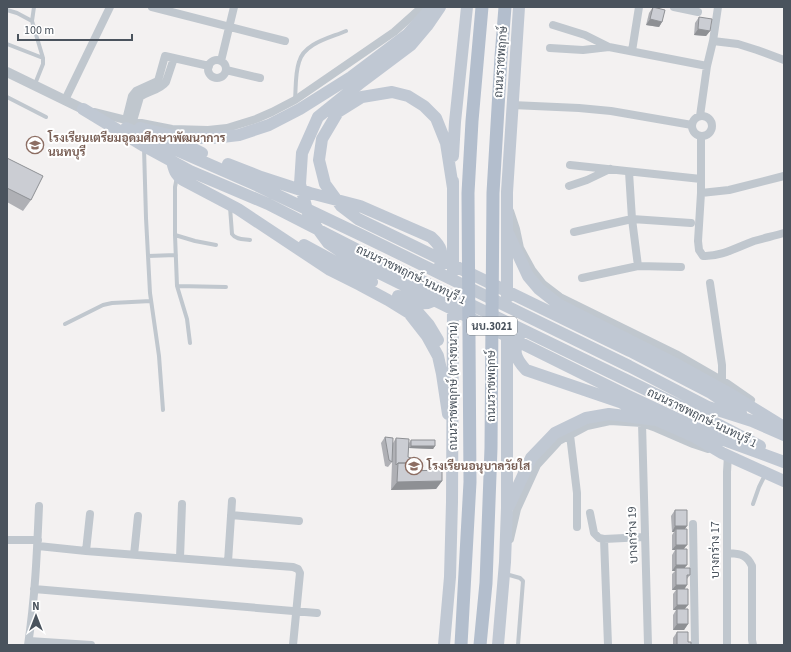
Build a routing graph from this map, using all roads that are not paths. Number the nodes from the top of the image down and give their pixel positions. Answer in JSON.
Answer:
{"nodes":[{"id":1,"x":34,"y":7,"type":"edge"},
{"id":2,"x":110,"y":7,"type":"edge"},
{"id":3,"x":152,"y":7,"type":"edge"},
{"id":4,"x":234,"y":7,"type":"edge"},
{"id":5,"x":422,"y":7,"type":"edge"},
{"id":6,"x":432,"y":7,"type":"edge"},
{"id":7,"x":440,"y":7,"type":"edge"},
{"id":8,"x":467,"y":7,"type":"edge"},
{"id":9,"x":482,"y":7,"type":"edge"},
{"id":10,"x":505,"y":7,"type":"edge"},
{"id":11,"x":512,"y":7,"type":"edge"},
{"id":12,"x":519,"y":7,"type":"edge"},
{"id":13,"x":639,"y":7,"type":"edge"},
{"id":14,"x":674,"y":7,"type":"edge"},
{"id":15,"x":718,"y":7,"type":"edge"},
{"id":16,"x":7,"y":10,"type":"edge"},
{"id":17,"x":698,"y":12,"type":"dead end"},
{"id":18,"x":32,"y":21,"type":"junction"},
{"id":19,"x":553,"y":25,"type":"dead end"},
{"id":20,"x":229,"y":27,"type":"junction"},
{"id":21,"x":346,"y":31,"type":"dead end"},
{"id":22,"x":285,"y":41,"type":"dead end"},
{"id":23,"x":713,"y":41,"type":"junction"},
{"id":24,"x":7,"y":44,"type":"edge"},
{"id":25,"x":609,"y":47,"type":"junction"},
{"id":26,"x":550,"y":48,"type":"dead end"},
{"id":27,"x":632,"y":51,"type":"junction"},
{"id":28,"x":501,"y":57,"type":"junction"},
{"id":29,"x":43,"y":58,"type":"junction"},
{"id":30,"x":174,"y":58,"type":"junction"},
{"id":31,"x":784,"y":60,"type":"edge"},
{"id":32,"x":221,"y":61,"type":"junction"},
{"id":33,"x":209,"y":66,"type":"junction"},
{"id":34,"x":707,"y":66,"type":"junction"},
{"id":35,"x":226,"y":70,"type":"junction"},
{"id":36,"x":7,"y":72,"type":"edge"},
{"id":37,"x":260,"y":78,"type":"dead end"},
{"id":38,"x":35,"y":85,"type":"junction"},
{"id":39,"x":7,"y":97,"type":"edge"},
{"id":40,"x":65,"y":100,"type":"junction"},
{"id":41,"x":294,"y":100,"type":"junction"},
{"id":42,"x":512,"y":105,"type":"junction"},
{"id":43,"x":83,"y":109,"type":"junction"},
{"id":44,"x":700,"y":116,"type":"junction"},
{"id":45,"x":46,"y":117,"type":"dead end"},
{"id":46,"x":106,"y":119,"type":"junction"},
{"id":47,"x":129,"y":120,"type":"junction"},
{"id":48,"x":692,"y":125,"type":"junction"},
{"id":49,"x":169,"y":135,"type":"junction"},
{"id":50,"x":701,"y":136,"type":"junction"},
{"id":51,"x":144,"y":146,"type":"junction"},
{"id":52,"x":172,"y":161,"type":"junction"},
{"id":53,"x":570,"y":165,"type":"dead end"},
{"id":54,"x":611,"y":169,"type":"junction"},
{"id":55,"x":190,"y":171,"type":"junction"},
{"id":56,"x":629,"y":172,"type":"junction"},
{"id":57,"x":177,"y":175,"type":"junction"},
{"id":58,"x":784,"y":176,"type":"edge"},
{"id":59,"x":701,"y":179,"type":"junction"},
{"id":60,"x":569,"y":186,"type":"dead end"},
{"id":61,"x":453,"y":188,"type":"junction"},
{"id":62,"x":701,"y":193,"type":"junction"},
{"id":63,"x":507,"y":203,"type":"junction"},
{"id":64,"x":230,"y":205,"type":"junction"},
{"id":65,"x":632,"y":220,"type":"junction"},
{"id":66,"x":691,"y":223,"type":"dead end"},
{"id":67,"x":507,"y":230,"type":"junction"},
{"id":68,"x":574,"y":232,"type":"dead end"},
{"id":69,"x":784,"y":233,"type":"edge"},
{"id":70,"x":175,"y":235,"type":"junction"},
{"id":71,"x":250,"y":240,"type":"dead end"},
{"id":72,"x":216,"y":245,"type":"dead end"},
{"id":73,"x":176,"y":255,"type":"junction"},
{"id":74,"x":148,"y":256,"type":"junction"},
{"id":75,"x":638,"y":266,"type":"junction"},
{"id":76,"x":681,"y":267,"type":"dead end"},
{"id":77,"x":582,"y":278,"type":"dead end"},
{"id":78,"x":710,"y":283,"type":"dead end"},
{"id":79,"x":177,"y":286,"type":"junction"},
{"id":80,"x":226,"y":287,"type":"dead end"},
{"id":81,"x":398,"y":296,"type":"junction"},
{"id":82,"x":151,"y":301,"type":"junction"},
{"id":83,"x":558,"y":304,"type":"junction"},
{"id":84,"x":65,"y":324,"type":"dead end"},
{"id":85,"x":190,"y":343,"type":"dead end"},
{"id":86,"x":722,"y":381,"type":"junction"},
{"id":87,"x":453,"y":395,"type":"junction"},
{"id":88,"x":162,"y":410,"type":"dead end"},
{"id":89,"x":657,"y":420,"type":"junction"},
{"id":90,"x":784,"y":420,"type":"edge"},
{"id":91,"x":752,"y":421,"type":"junction"},
{"id":92,"x":642,"y":423,"type":"junction"},
{"id":93,"x":784,"y":427,"type":"edge"},
{"id":94,"x":570,"y":435,"type":"junction"},
{"id":95,"x":784,"y":435,"type":"edge"},
{"id":96,"x":452,"y":437,"type":"junction"},
{"id":97,"x":725,"y":454,"type":"junction"},
{"id":98,"x":784,"y":459,"type":"edge"},
{"id":99,"x":784,"y":462,"type":"edge"},
{"id":100,"x":766,"y":473,"type":"junction"},
{"id":101,"x":784,"y":481,"type":"edge"},
{"id":102,"x":232,"y":501,"type":"dead end"},
{"id":103,"x":182,"y":504,"type":"dead end"},
{"id":104,"x":753,"y":504,"type":"dead end"},
{"id":105,"x":39,"y":506,"type":"dead end"},
{"id":106,"x":507,"y":508,"type":"junction"},
{"id":107,"x":590,"y":513,"type":"dead end"},
{"id":108,"x":90,"y":514,"type":"dead end"},
{"id":109,"x":231,"y":515,"type":"junction"},
{"id":110,"x":138,"y":516,"type":"dead end"},
{"id":111,"x":299,"y":521,"type":"dead end"},
{"id":112,"x":693,"y":524,"type":"dead end"},
{"id":113,"x":576,"y":527,"type":"dead end"},
{"id":114,"x":645,"y":538,"type":"junction"},
{"id":115,"x":604,"y":539,"type":"junction"},
{"id":116,"x":8,"y":540,"type":"edge"},
{"id":117,"x":38,"y":543,"type":"junction"},
{"id":118,"x":86,"y":551,"type":"junction"},
{"id":119,"x":727,"y":553,"type":"junction"},
{"id":120,"x":134,"y":555,"type":"junction"},
{"id":121,"x":180,"y":558,"type":"junction"},
{"id":122,"x":228,"y":562,"type":"junction"},
{"id":123,"x":504,"y":568,"type":"junction"},
{"id":124,"x":34,"y":589,"type":"junction"},
{"id":125,"x":296,"y":611,"type":"junction"},
{"id":126,"x":318,"y":613,"type":"dead end"},
{"id":127,"x":28,"y":643,"type":"edge"},
{"id":128,"x":91,"y":645,"type":"edge"},
{"id":129,"x":293,"y":645,"type":"edge"},
{"id":130,"x":444,"y":645,"type":"edge"},
{"id":131,"x":461,"y":645,"type":"edge"},
{"id":132,"x":480,"y":645,"type":"edge"},
{"id":133,"x":498,"y":645,"type":"edge"},
{"id":134,"x":518,"y":645,"type":"edge"},
{"id":135,"x":608,"y":645,"type":"edge"},
{"id":136,"x":648,"y":645,"type":"edge"},
{"id":137,"x":695,"y":645,"type":"edge"},
{"id":138,"x":727,"y":645,"type":"edge"},
{"id":139,"x":754,"y":645,"type":"edge"}],
"edges":[{"from":1,"to":18,"type":"lane"},
{"from":2,"to":40,"type":"street"},
{"from":3,"to":20,"type":"street"},
{"from":4,"to":20,"type":"street"},
{"from":5,"to":41,"type":"street"},
{"from":6,"to":49,"type":"main road"},
{"from":7,"to":99,"type":"main road"},
{"from":8,"to":61,"type":"main road","name":"ถนนราชพฤกษ์ (ทางขนาน)","number":"นบ.3021"},
{"from":9,"to":131,"type":"main road","name":"ถนนราชพฤกษ์","number":"นบ.3021"},
{"from":10,"to":28,"type":"main road","name":"ถนนราชพฤกษ์","number":"นบ.3021"},
{"from":11,"to":28,"type":"main road"},
{"from":12,"to":42,"type":"main road","number":"นบ.3021"},
{"from":13,"to":27,"type":"street"},
{"from":14,"to":17,"type":"street"},
{"from":15,"to":23,"type":"street"},
{"from":16,"to":18,"type":"lane"},
{"from":18,"to":29,"type":"lane"},
{"from":19,"to":25,"type":"street"},
{"from":20,"to":22,"type":"street"},
{"from":20,"to":32,"type":"street"},
{"from":21,"to":41,"type":"lane"},
{"from":23,"to":31,"type":"street"},
{"from":23,"to":34,"type":"street"},
{"from":24,"to":29,"type":"lane"},
{"from":25,"to":26,"type":"street"},
{"from":25,"to":27,"type":"street"},
{"from":27,"to":34,"type":"street"},
{"from":28,"to":132,"type":"main road","name":"ถนนราชพฤกษ์","number":"นบ.3021"},
{"from":29,"to":38,"type":"lane"},
{"from":30,"to":33,"type":"street"},
{"from":30,"to":47,"type":"street"},
{"from":30,"to":47,"type":"street"},
{"from":32,"to":33,"type":"street"},
{"from":32,"to":35,"type":"street"},
{"from":33,"to":35,"type":"street"},
{"from":34,"to":44,"type":"street"},
{"from":35,"to":37,"type":"street"},
{"from":36,"to":38,"type":"street","name":"ถนนราชพฤกษ์-นนทบุรี 1"},
{"from":38,"to":40,"type":"street","name":"ถนนราชพฤกษ์-นนทบุรี 1"},
{"from":39,"to":45,"type":"lane"},
{"from":40,"to":43,"type":"street","name":"ถนนราชพฤกษ์-นนทบุรี 1"},
{"from":41,"to":47,"type":"street"},
{"from":42,"to":48,"type":"street"},
{"from":42,"to":63,"type":"main road","number":"นบ.3021"},
{"from":43,"to":46,"type":"main road","name":"ถนนราชพฤกษ์-นนทบุรี 1"},
{"from":43,"to":47,"type":"street"},
{"from":43,"to":51,"type":"main road","name":"ถนนราชพฤกษ์-นนทบุรี 1"},
{"from":44,"to":48,"type":"street"},
{"from":44,"to":50,"type":"street"},
{"from":46,"to":49,"type":"main road"},
{"from":46,"to":91,"type":"main road","name":"ถนนราชพฤกษ์-นนทบุรี 1"},
{"from":48,"to":50,"type":"street"},
{"from":49,"to":81,"type":"main road"},
{"from":50,"to":59,"type":"street"},
{"from":51,"to":52,"type":"main road","name":"ถนนราชพฤกษ์-นนทบุรี 1"},
{"from":51,"to":74,"type":"lane"},
{"from":52,"to":55,"type":"main road","name":"ถนนราชพฤกษ์-นนทบุรี 1"},
{"from":52,"to":57,"type":"main road"},
{"from":53,"to":54,"type":"street"},
{"from":54,"to":56,"type":"street"},
{"from":54,"to":60,"type":"street"},
{"from":55,"to":81,"type":"main road"},
{"from":55,"to":98,"type":"main road","name":"ถนนราชพฤกษ์-นนทบุรี 1"},
{"from":56,"to":59,"type":"street"},
{"from":56,"to":65,"type":"street"},
{"from":57,"to":64,"type":"main road"},
{"from":57,"to":70,"type":"lane"},
{"from":58,"to":62,"type":"street"},
{"from":59,"to":62,"type":"street"},
{"from":61,"to":87,"type":"main road","name":"ถนนราชพฤกษ์ (ทางขนาน)","number":"นบ.3021"},
{"from":61,"to":91,"type":"main road"},
{"from":62,"to":69,"type":"street"},
{"from":63,"to":67,"type":"main road","number":"นบ.3021"},
{"from":63,"to":86,"type":"street"},
{"from":64,"to":71,"type":"lane"},
{"from":64,"to":96,"type":"main road"},
{"from":65,"to":66,"type":"street"},
{"from":65,"to":68,"type":"street"},
{"from":65,"to":75,"type":"street"},
{"from":67,"to":83,"type":"main road"},
{"from":67,"to":106,"type":"main road","number":"นบ.3021"},
{"from":70,"to":72,"type":"lane"},
{"from":70,"to":73,"type":"lane"},
{"from":73,"to":74,"type":"lane"},
{"from":73,"to":79,"type":"lane"},
{"from":74,"to":82,"type":"lane"},
{"from":75,"to":76,"type":"street"},
{"from":75,"to":77,"type":"street"},
{"from":78,"to":86,"type":"street"},
{"from":79,"to":80,"type":"lane"},
{"from":79,"to":85,"type":"lane"},
{"from":81,"to":87,"type":"main road"},
{"from":82,"to":84,"type":"lane"},
{"from":82,"to":88,"type":"lane"},
{"from":83,"to":89,"type":"main road"},
{"from":83,"to":93,"type":"main road"},
{"from":86,"to":90,"type":"street"},
{"from":87,"to":96,"type":"main road","name":"ถนนราชพฤกษ์ (ทางขนาน)","number":"นบ.3021"},
{"from":89,"to":97,"type":"main road"},
{"from":89,"to":106,"type":"main road"},
{"from":91,"to":95,"type":"main road","name":"ถนนราชพฤกษ์-นนทบุรี 1"},
{"from":92,"to":94,"type":"street"},
{"from":92,"to":97,"type":"street"},
{"from":92,"to":114,"type":"street","name":"บางกร่าง 19"},
{"from":94,"to":113,"type":"street"},
{"from":94,"to":123,"type":"street"},
{"from":96,"to":130,"type":"main road","name":"ถนนราชพฤกษ์ (ทางขนาน)","number":"นบ.3021"},
{"from":97,"to":100,"type":"main road"},
{"from":97,"to":119,"type":"street","name":"บางกร่าง 17"},
{"from":100,"to":101,"type":"main road"},
{"from":100,"to":104,"type":"lane"},
{"from":102,"to":109,"type":"street"},
{"from":103,"to":121,"type":"street"},
{"from":105,"to":117,"type":"street"},
{"from":106,"to":123,"type":"main road","number":"นบ.3021"},
{"from":107,"to":115,"type":"street"},
{"from":108,"to":118,"type":"street"},
{"from":109,"to":111,"type":"street"},
{"from":109,"to":122,"type":"street"},
{"from":110,"to":120,"type":"street"},
{"from":112,"to":137,"type":"street"},
{"from":114,"to":115,"type":"street"},
{"from":114,"to":136,"type":"street","name":"บางกร่าง 19"},
{"from":115,"to":135,"type":"street"},
{"from":116,"to":117,"type":"street"},
{"from":117,"to":118,"type":"street"},
{"from":117,"to":124,"type":"street"},
{"from":118,"to":120,"type":"street"},
{"from":119,"to":138,"type":"street","name":"บางกร่าง 17"},
{"from":119,"to":139,"type":"street"},
{"from":120,"to":121,"type":"street"},
{"from":121,"to":122,"type":"street"},
{"from":122,"to":125,"type":"street"},
{"from":123,"to":133,"type":"main road","number":"นบ.3021"},
{"from":123,"to":134,"type":"lane"},
{"from":124,"to":125,"type":"street"},
{"from":124,"to":127,"type":"street"},
{"from":125,"to":126,"type":"street"},
{"from":125,"to":129,"type":"street"},
{"from":127,"to":128,"type":"street"}]}
